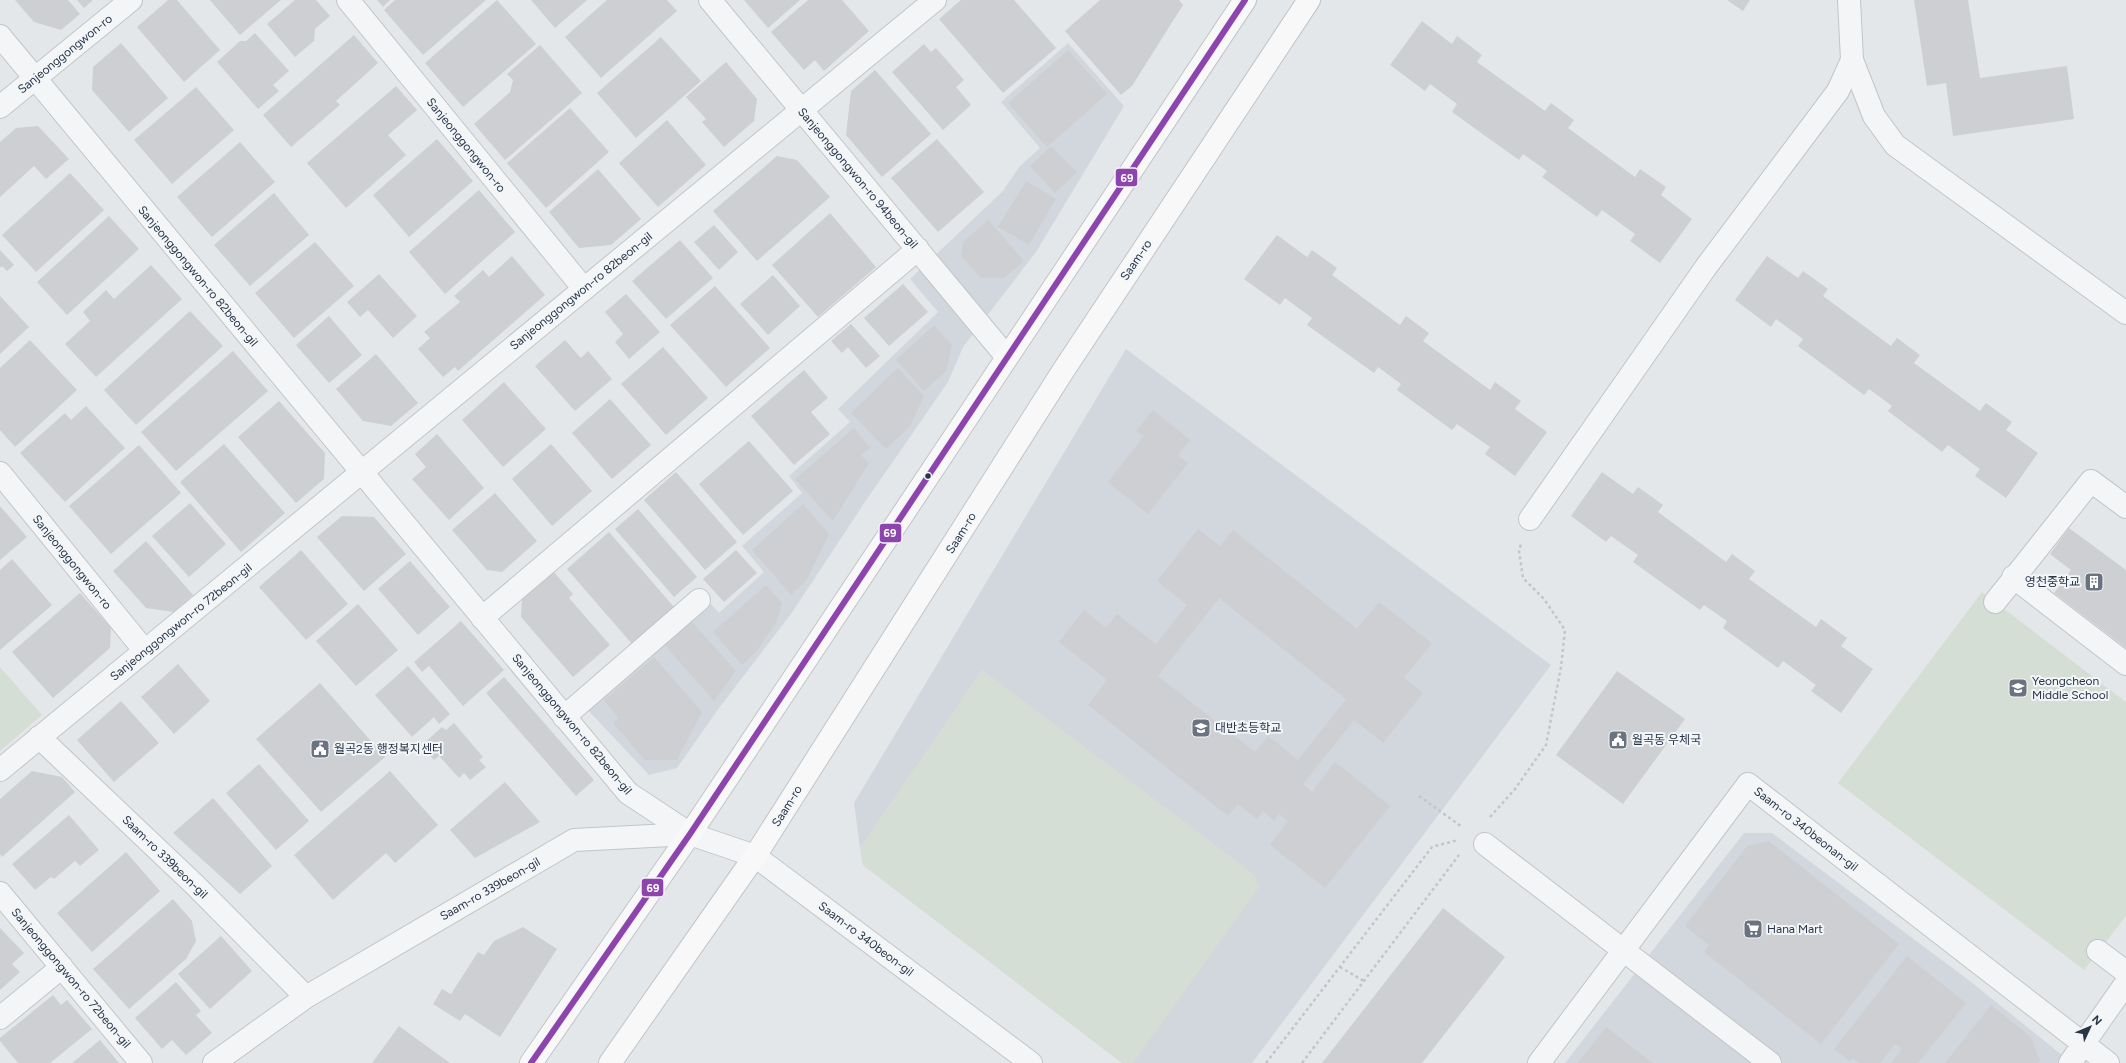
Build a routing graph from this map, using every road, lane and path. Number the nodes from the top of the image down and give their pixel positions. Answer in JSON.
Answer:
{"nodes":[{"id":1,"x":131,"y":0,"type":"edge"},
{"id":2,"x":348,"y":0,"type":"edge"},
{"id":3,"x":710,"y":0,"type":"edge"},
{"id":4,"x":935,"y":0,"type":"edge"},
{"id":5,"x":1245,"y":0,"type":"edge"},
{"id":6,"x":1309,"y":0,"type":"edge"},
{"id":7,"x":1849,"y":0,"type":"edge"},
{"id":8,"x":0,"y":36,"type":"edge"},
{"id":9,"x":1852,"y":60,"type":"junction"},
{"id":10,"x":35,"y":79,"type":"junction"},
{"id":11,"x":0,"y":107,"type":"edge"},
{"id":12,"x":802,"y":110,"type":"junction"},
{"id":13,"x":918,"y":249,"type":"junction"},
{"id":14,"x":584,"y":289,"type":"junction"},
{"id":15,"x":2126,"y":314,"type":"edge"},
{"id":16,"x":1006,"y":356,"type":"junction"},
{"id":17,"x":0,"y":473,"type":"edge"},
{"id":18,"x":361,"y":473,"type":"junction"},
{"id":19,"x":2122,"y":497,"type":"edge"},
{"id":20,"x":1530,"y":519,"type":"joint"},
{"id":21,"x":2013,"y":577,"type":"junction"},
{"id":22,"x":699,"y":600,"type":"dead end"},
{"id":23,"x":1995,"y":602,"type":"dead end"},
{"id":24,"x":482,"y":618,"type":"junction"},
{"id":25,"x":145,"y":651,"type":"junction"},
{"id":26,"x":2126,"y":664,"type":"edge"},
{"id":27,"x":564,"y":717,"type":"junction"},
{"id":28,"x":40,"y":737,"type":"junction"},
{"id":29,"x":0,"y":770,"type":"edge"},
{"id":30,"x":1419,"y":796,"type":"dead end"},
{"id":31,"x":690,"y":834,"type":"junction"},
{"id":32,"x":1480,"y":840,"type":"junction"},
{"id":33,"x":755,"y":856,"type":"junction"},
{"id":34,"x":0,"y":893,"type":"edge"},
{"id":35,"x":2098,"y":951,"type":"dead end"},
{"id":36,"x":1623,"y":952,"type":"junction"},
{"id":37,"x":62,"y":967,"type":"junction"},
{"id":38,"x":1340,"y":967,"type":"junction"},
{"id":39,"x":2126,"y":972,"type":"edge"},
{"id":40,"x":1364,"y":981,"type":"junction"},
{"id":41,"x":2126,"y":983,"type":"edge"},
{"id":42,"x":306,"y":997,"type":"junction"},
{"id":43,"x":0,"y":1018,"type":"edge"},
{"id":44,"x":2083,"y":1044,"type":"junction"},
{"id":45,"x":141,"y":1063,"type":"edge"},
{"id":46,"x":214,"y":1063,"type":"edge"},
{"id":47,"x":531,"y":1063,"type":"edge"},
{"id":48,"x":610,"y":1063,"type":"edge"},
{"id":49,"x":1031,"y":1063,"type":"edge"},
{"id":50,"x":1266,"y":1063,"type":"edge"},
{"id":51,"x":1302,"y":1063,"type":"edge"},
{"id":52,"x":1540,"y":1063,"type":"edge"},
{"id":53,"x":1770,"y":1063,"type":"edge"},
{"id":54,"x":2070,"y":1063,"type":"edge"},
{"id":55,"x":2108,"y":1063,"type":"edge"}],
"edges":[{"from":1,"to":10,"type":"street","name":"Sanjeonggongwon-ro"},
{"from":2,"to":14,"type":"street","name":"Sanjeonggongwon-ro"},
{"from":3,"to":12,"type":"street","name":"Sanjeonggongwon-ro 94beon-gil"},
{"from":4,"to":12,"type":"street","name":"Sanjeonggongwon-ro 82beon-gil"},
{"from":5,"to":16,"type":"main road"},
{"from":6,"to":33,"type":"main road","name":"Saam-ro"},
{"from":7,"to":9,"type":"street"},
{"from":8,"to":10,"type":"street","name":"Sanjeonggongwon-ro 82beon-gil"},
{"from":9,"to":15,"type":"street"},
{"from":9,"to":20,"type":"street"},
{"from":10,"to":11,"type":"street","name":"Sanjeonggongwon-ro"},
{"from":10,"to":18,"type":"street","name":"Sanjeonggongwon-ro 82beon-gil"},
{"from":12,"to":13,"type":"street","name":"Sanjeonggongwon-ro 94beon-gil"},
{"from":12,"to":14,"type":"street","name":"Sanjeonggongwon-ro 82beon-gil"},
{"from":13,"to":16,"type":"street","name":"Sanjeonggongwon-ro 94beon-gil"},
{"from":13,"to":24,"type":"street"},
{"from":14,"to":18,"type":"street","name":"Sanjeonggongwon-ro 82beon-gil"},
{"from":16,"to":31,"type":"main road"},
{"from":17,"to":25,"type":"street","name":"Sanjeonggongwon-ro"},
{"from":18,"to":24,"type":"street","name":"Sanjeonggongwon-ro 82beon-gil"},
{"from":18,"to":25,"type":"street","name":"Sanjeonggongwon-ro 72beon-gil"},
{"from":19,"to":21,"type":"street"},
{"from":20,"to":32,"type":"path"},
{"from":21,"to":23,"type":"street"},
{"from":21,"to":26,"type":"street"},
{"from":22,"to":27,"type":"street"},
{"from":24,"to":27,"type":"street","name":"Sanjeonggongwon-ro 82beon-gil"},
{"from":25,"to":28,"type":"street","name":"Sanjeonggongwon-ro 72beon-gil"},
{"from":27,"to":31,"type":"street","name":"Sanjeonggongwon-ro 82beon-gil"},
{"from":28,"to":29,"type":"street","name":"Sanjeonggongwon-ro 72beon-gil"},
{"from":28,"to":42,"type":"street","name":"Saam-ro 339beon-gil"},
{"from":30,"to":32,"type":"path"},
{"from":31,"to":33,"type":"street","name":"Saam-ro 340beon-gil"},
{"from":31,"to":42,"type":"street","name":"Saam-ro 339beon-gil"},
{"from":31,"to":47,"type":"main road"},
{"from":32,"to":36,"type":"street"},
{"from":32,"to":38,"type":"path"},
{"from":32,"to":40,"type":"path"},
{"from":33,"to":48,"type":"main road","name":"Saam-ro"},
{"from":33,"to":49,"type":"street","name":"Saam-ro 340beon-gil"},
{"from":34,"to":37,"type":"street","name":"Sanjeonggongwon-ro 72beon-gil"},
{"from":35,"to":39,"type":"street"},
{"from":36,"to":44,"type":"street","name":"Saam-ro 340beonan-gil"},
{"from":36,"to":52,"type":"street","name":"Saam-ro 340beonan-gil"},
{"from":36,"to":53,"type":"street"},
{"from":37,"to":43,"type":"street"},
{"from":37,"to":45,"type":"street","name":"Sanjeonggongwon-ro 72beon-gil"},
{"from":38,"to":40,"type":"path"},
{"from":38,"to":50,"type":"path"},
{"from":40,"to":51,"type":"path"},
{"from":41,"to":44,"type":"street"},
{"from":42,"to":46,"type":"street","name":"Saam-ro 339beon-gil"},
{"from":44,"to":54,"type":"street"},
{"from":44,"to":55,"type":"street","name":"Saam-ro 340beonan-gil"}]}
